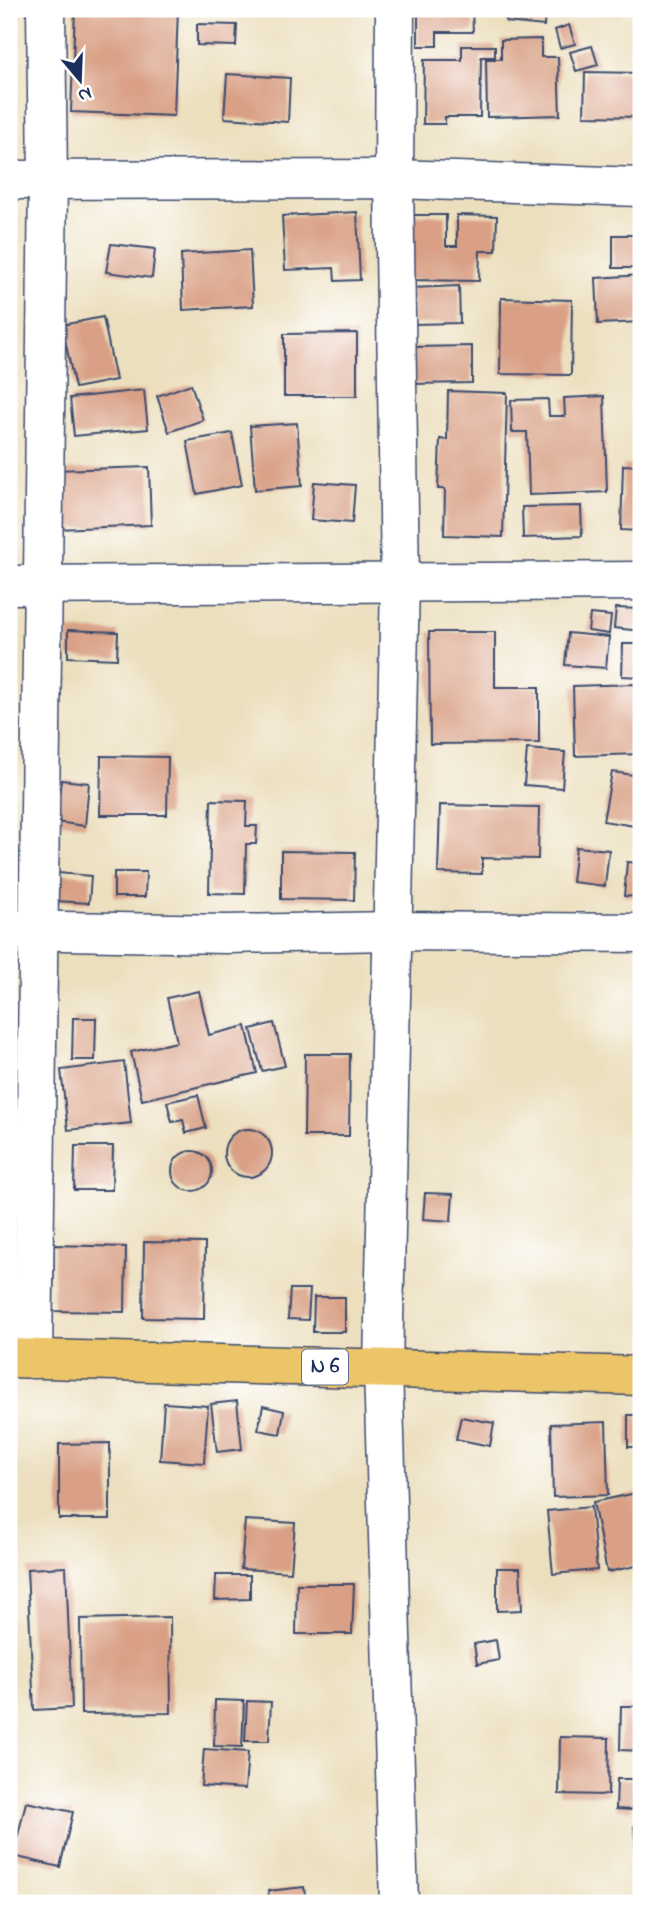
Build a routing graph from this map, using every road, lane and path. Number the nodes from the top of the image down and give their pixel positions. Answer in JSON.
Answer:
{"nodes":[{"id":1,"x":46,"y":9,"type":"edge"},
{"id":2,"x":395,"y":9,"type":"edge"},
{"id":3,"x":394,"y":179,"type":"junction"},
{"id":4,"x":9,"y":180,"type":"edge"},
{"id":5,"x":48,"y":181,"type":"junction"},
{"id":6,"x":641,"y":187,"type":"edge"},
{"id":7,"x":641,"y":581,"type":"edge"},
{"id":8,"x":400,"y":582,"type":"junction"},
{"id":9,"x":26,"y":585,"type":"edge"},
{"id":10,"x":23,"y":930,"type":"edge"},
{"id":11,"x":393,"y":931,"type":"junction"},
{"id":12,"x":641,"y":933,"type":"edge"},
{"id":13,"x":21,"y":1358,"type":"edge"},
{"id":14,"x":383,"y":1368,"type":"junction"},
{"id":15,"x":641,"y":1376,"type":"edge"},
{"id":16,"x":399,"y":1903,"type":"edge"}],
"edges":[{"from":1,"to":5,"type":"street"},
{"from":2,"to":3,"type":"street"},
{"from":3,"to":5,"type":"street"},
{"from":3,"to":6,"type":"street"},
{"from":3,"to":8,"type":"street"},
{"from":4,"to":5,"type":"street"},
{"from":5,"to":9,"type":"street"},
{"from":7,"to":8,"type":"street"},
{"from":8,"to":9,"type":"street"},
{"from":8,"to":11,"type":"street"},
{"from":9,"to":10,"type":"street"},
{"from":10,"to":11,"type":"street"},
{"from":10,"to":13,"type":"street"},
{"from":11,"to":12,"type":"street"},
{"from":11,"to":14,"type":"street"},
{"from":13,"to":14,"type":"main road","number":"N 6"},
{"from":14,"to":15,"type":"main road","number":"N 6"},
{"from":14,"to":16,"type":"street"}]}
